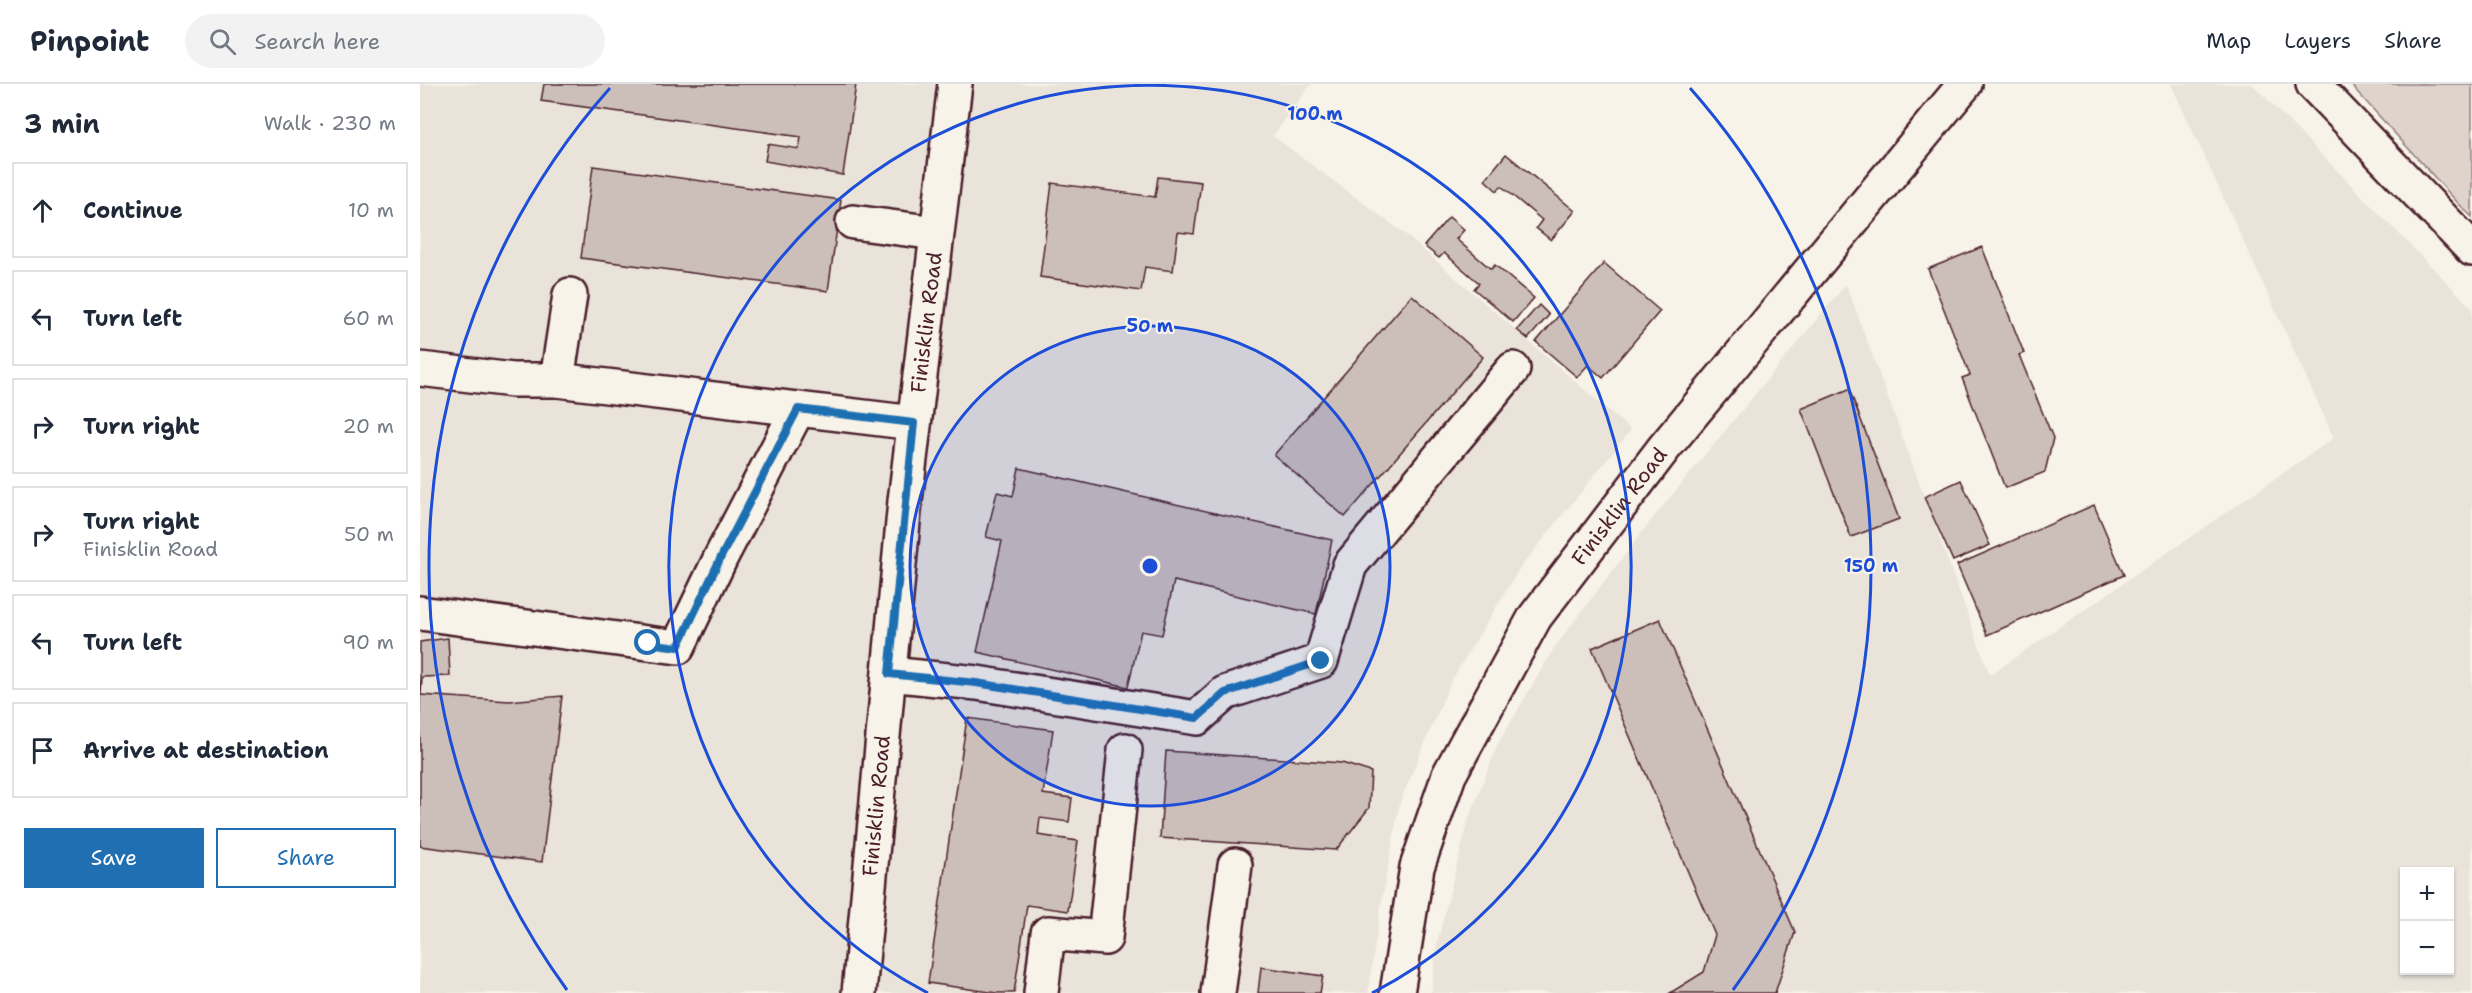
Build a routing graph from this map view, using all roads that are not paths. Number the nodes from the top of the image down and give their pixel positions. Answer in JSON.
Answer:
{"nodes":[{"id":1,"x":955,"y":84,"type":"edge"},
{"id":2,"x":1965,"y":84,"type":"edge"},
{"id":3,"x":2313,"y":84,"type":"edge"},
{"id":4,"x":853,"y":222,"type":"dead end"},
{"id":5,"x":936,"y":233,"type":"junction"},
{"id":6,"x":2472,"y":249,"type":"edge"},
{"id":7,"x":570,"y":295,"type":"dead end"},
{"id":8,"x":420,"y":369,"type":"edge"},
{"id":9,"x":1513,"y":369,"type":"dead end"},
{"id":10,"x":557,"y":380,"type":"junction"},
{"id":11,"x":798,"y":409,"type":"junction"},
{"id":12,"x":914,"y":423,"type":"junction"},
{"id":13,"x":420,"y":613,"type":"edge"},
{"id":14,"x":889,"y":674,"type":"junction"},
{"id":15,"x":1125,"y":750,"type":"dead end"},
{"id":16,"x":1235,"y":865,"type":"dead end"},
{"id":17,"x":859,"y":993,"type":"edge"},
{"id":18,"x":1041,"y":993,"type":"edge"},
{"id":19,"x":1218,"y":993,"type":"edge"},
{"id":20,"x":1397,"y":993,"type":"edge"}],
"edges":[{"from":1,"to":5,"type":"street","name":"Finisklin Road"},
{"from":2,"to":20,"type":"street","name":"Finisklin Road"},
{"from":3,"to":6,"type":"street"},
{"from":4,"to":5,"type":"street"},
{"from":5,"to":12,"type":"street","name":"Finisklin Road"},
{"from":7,"to":10,"type":"street"},
{"from":8,"to":10,"type":"street"},
{"from":9,"to":14,"type":"street"},
{"from":10,"to":11,"type":"street"},
{"from":11,"to":12,"type":"street"},
{"from":11,"to":13,"type":"street"},
{"from":12,"to":14,"type":"street","name":"Finisklin Road"},
{"from":14,"to":17,"type":"street","name":"Finisklin Road"},
{"from":15,"to":18,"type":"street"},
{"from":16,"to":19,"type":"street"}]}
